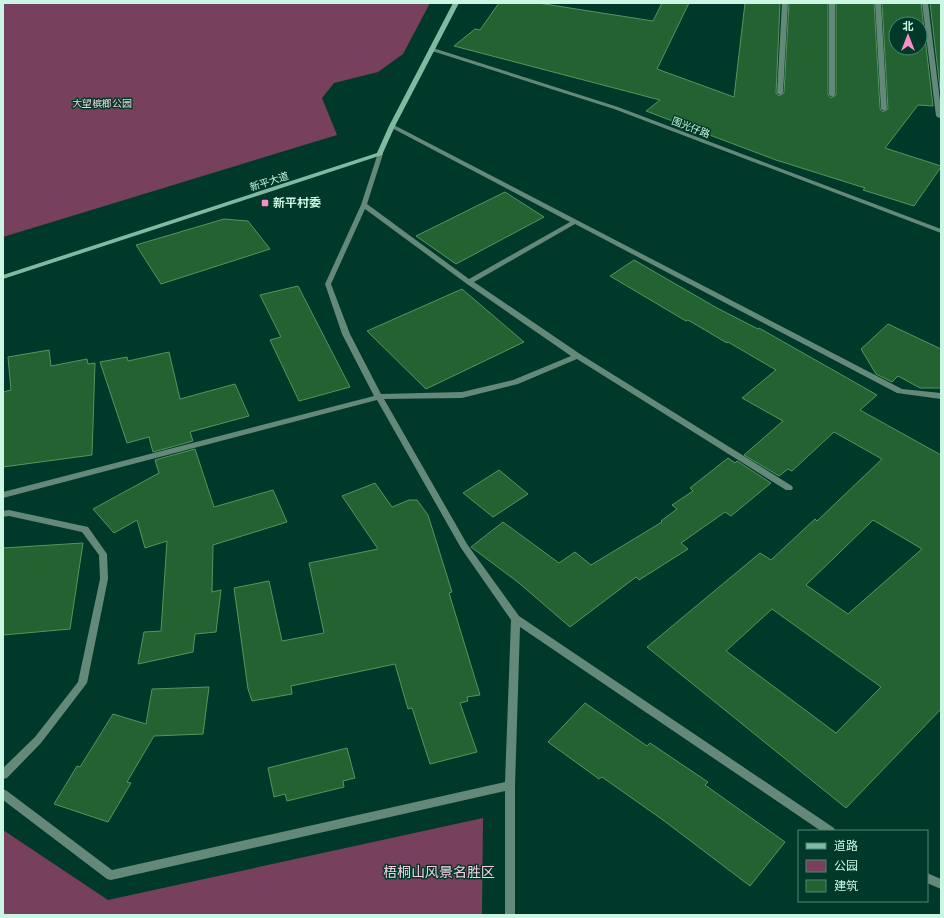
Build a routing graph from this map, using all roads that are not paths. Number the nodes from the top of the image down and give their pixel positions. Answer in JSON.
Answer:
{"nodes":[{"id":1,"x":456,"y":3,"type":"edge"},
{"id":2,"x":785,"y":3,"type":"edge"},
{"id":3,"x":832,"y":3,"type":"edge"},
{"id":4,"x":878,"y":3,"type":"edge"},
{"id":5,"x":925,"y":3,"type":"edge"},
{"id":6,"x":431,"y":49,"type":"junction"},
{"id":7,"x":780,"y":93,"type":"dead end"},
{"id":8,"x":832,"y":96,"type":"dead end"},
{"id":9,"x":884,"y":109,"type":"dead end"},
{"id":10,"x":939,"y":116,"type":"dead end"},
{"id":11,"x":392,"y":126,"type":"junction"},
{"id":12,"x":380,"y":154,"type":"junction"},
{"id":13,"x":364,"y":205,"type":"junction"},
{"id":14,"x":574,"y":222,"type":"junction"},
{"id":15,"x":941,"y":231,"type":"edge"},
{"id":16,"x":3,"y":277,"type":"edge"},
{"id":17,"x":469,"y":282,"type":"junction"},
{"id":18,"x":577,"y":356,"type":"junction"},
{"id":19,"x":941,"y":396,"type":"edge"},
{"id":20,"x":379,"y":397,"type":"junction"},
{"id":21,"x":789,"y":488,"type":"dead end"},
{"id":22,"x":3,"y":495,"type":"edge"},
{"id":23,"x":3,"y":514,"type":"edge"},
{"id":24,"x":516,"y":619,"type":"junction"},
{"id":25,"x":3,"y":775,"type":"edge"},
{"id":26,"x":510,"y":785,"type":"junction"},
{"id":27,"x":3,"y":794,"type":"edge"},
{"id":28,"x":829,"y":830,"type":"edge"},
{"id":29,"x":928,"y":878,"type":"edge"},
{"id":30,"x":941,"y":884,"type":"edge"},
{"id":31,"x":510,"y":915,"type":"edge"}],
"edges":[{"from":1,"to":6,"type":"street"},
{"from":2,"to":7,"type":"street"},
{"from":3,"to":8,"type":"street"},
{"from":4,"to":9,"type":"street"},
{"from":5,"to":10,"type":"street"},
{"from":6,"to":11,"type":"street"},
{"from":6,"to":15,"type":"street","name":"围光仔路"},
{"from":11,"to":12,"type":"street"},
{"from":11,"to":14,"type":"street"},
{"from":12,"to":13,"type":"street"},
{"from":12,"to":16,"type":"street","name":"新平大道"},
{"from":13,"to":17,"type":"street"},
{"from":13,"to":20,"type":"street"},
{"from":14,"to":17,"type":"street"},
{"from":14,"to":19,"type":"street"},
{"from":17,"to":18,"type":"street"},
{"from":18,"to":20,"type":"street"},
{"from":18,"to":21,"type":"street"},
{"from":20,"to":22,"type":"street"},
{"from":20,"to":24,"type":"street"},
{"from":23,"to":25,"type":"street"},
{"from":24,"to":26,"type":"street"},
{"from":24,"to":28,"type":"street"},
{"from":26,"to":27,"type":"street"},
{"from":26,"to":31,"type":"street"},
{"from":29,"to":30,"type":"street"}]}
